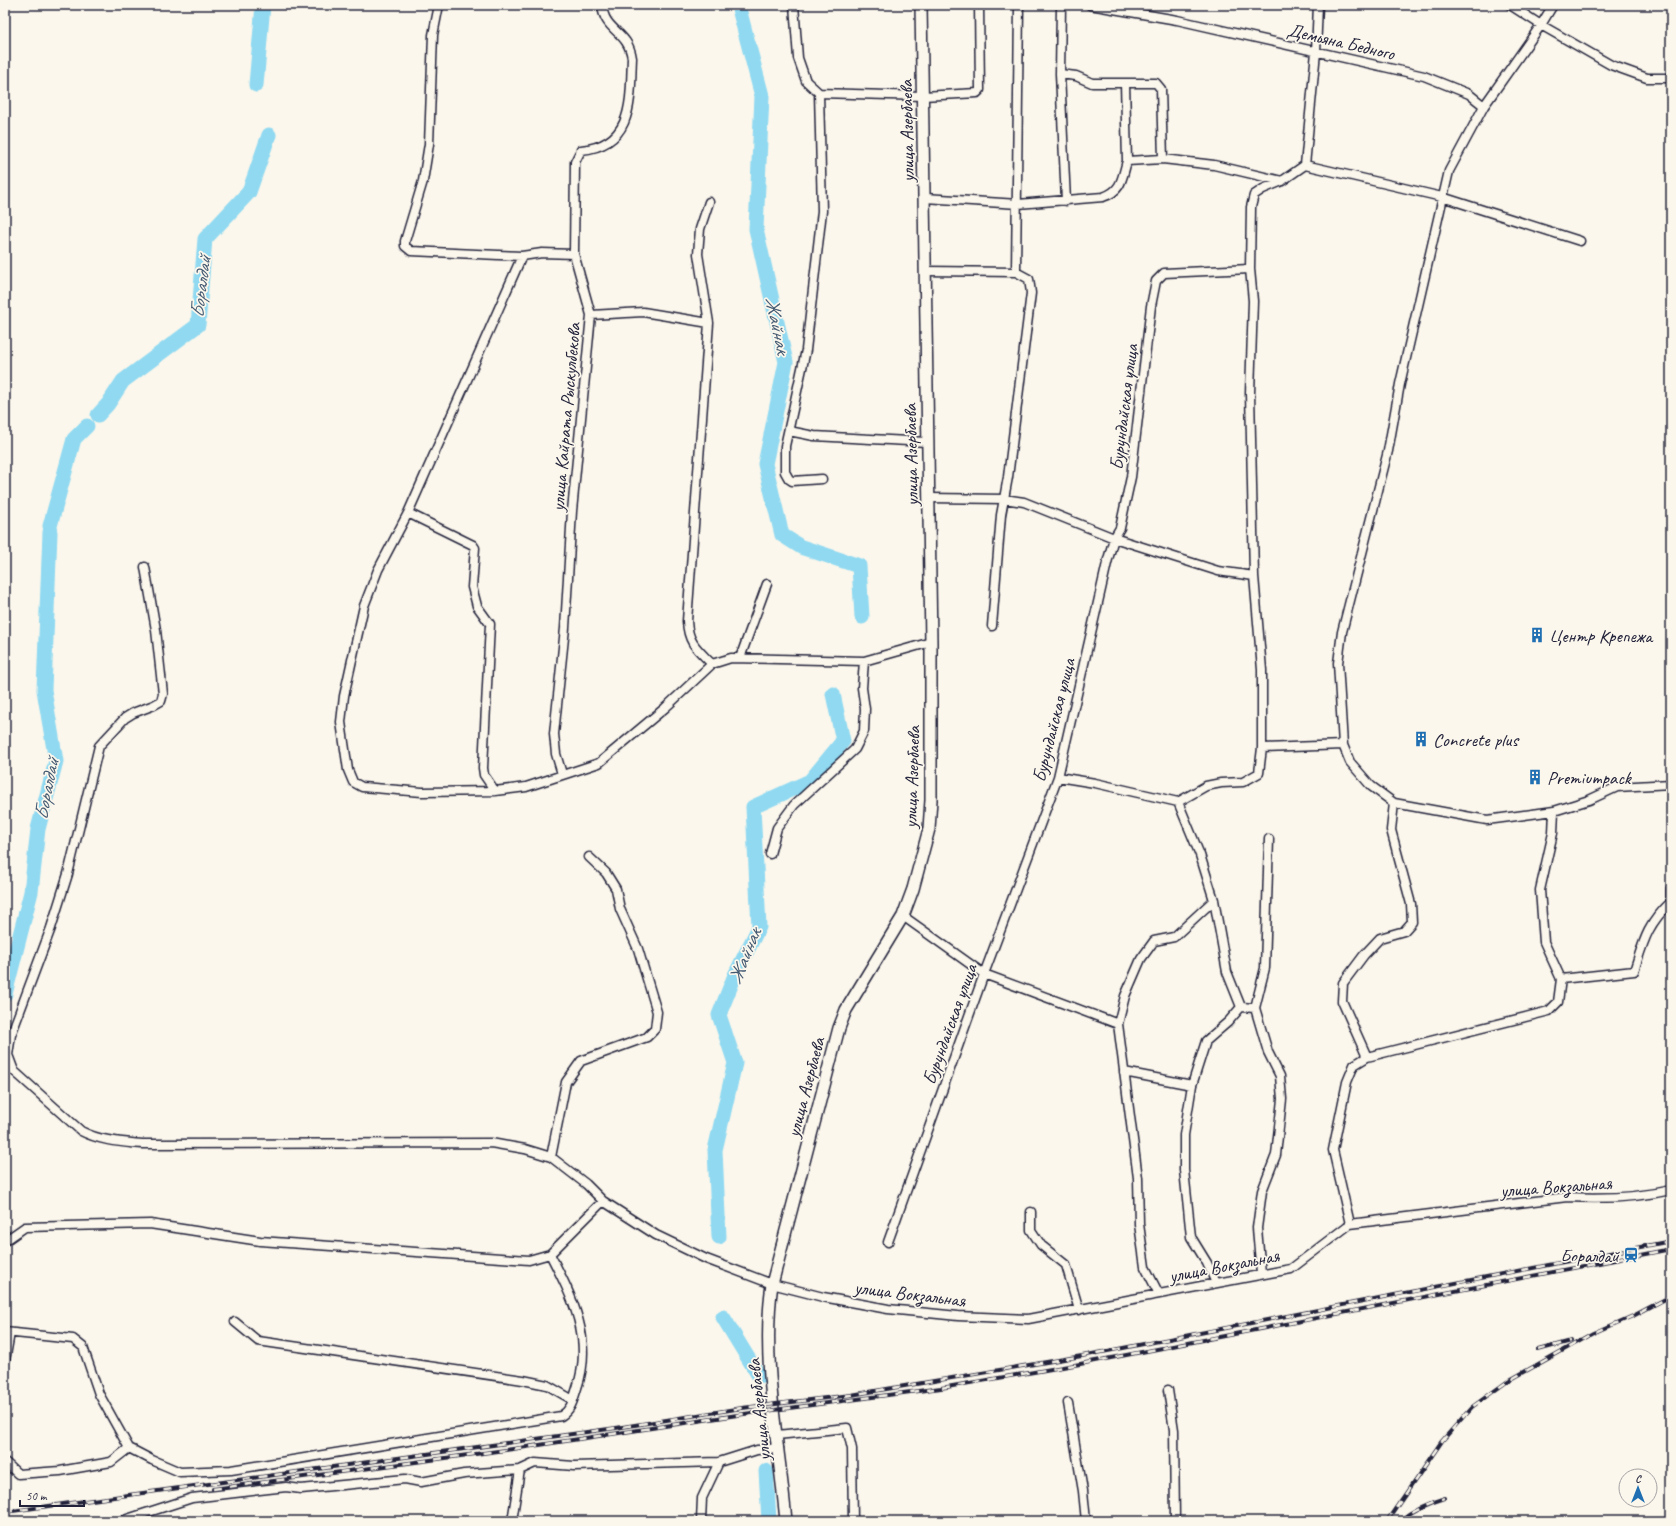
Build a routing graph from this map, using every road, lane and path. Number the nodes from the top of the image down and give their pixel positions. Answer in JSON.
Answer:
{"nodes":[{"id":1,"x":439,"y":5,"type":"edge"},
{"id":2,"x":602,"y":5,"type":"edge"},
{"id":3,"x":794,"y":5,"type":"edge"},
{"id":4,"x":921,"y":5,"type":"edge"},
{"id":5,"x":979,"y":5,"type":"edge"},
{"id":6,"x":1019,"y":5,"type":"edge"},
{"id":7,"x":1061,"y":5,"type":"edge"},
{"id":8,"x":1090,"y":5,"type":"edge"},
{"id":9,"x":1318,"y":5,"type":"edge"},
{"id":10,"x":1510,"y":5,"type":"edge"},
{"id":11,"x":1553,"y":5,"type":"edge"},
{"id":12,"x":1109,"y":6,"type":"edge"},
{"id":13,"x":1541,"y":25,"type":"junction"},
{"id":14,"x":1316,"y":52,"type":"junction"},
{"id":15,"x":1060,"y":74,"type":"junction"},
{"id":16,"x":1671,"y":78,"type":"edge"},
{"id":17,"x":1125,"y":83,"type":"junction"},
{"id":18,"x":819,"y":93,"type":"junction"},
{"id":19,"x":923,"y":96,"type":"junction"},
{"id":20,"x":1484,"y":106,"type":"junction"},
{"id":21,"x":1163,"y":159,"type":"junction"},
{"id":22,"x":1127,"y":161,"type":"junction"},
{"id":23,"x":1305,"y":165,"type":"junction"},
{"id":24,"x":1282,"y":181,"type":"junction"},
{"id":25,"x":1442,"y":197,"type":"junction"},
{"id":26,"x":925,"y":198,"type":"junction"},
{"id":27,"x":1066,"y":201,"type":"junction"},
{"id":28,"x":709,"y":202,"type":"dead end"},
{"id":29,"x":1018,"y":204,"type":"junction"},
{"id":30,"x":1580,"y":241,"type":"dead end"},
{"id":31,"x":574,"y":254,"type":"junction"},
{"id":32,"x":522,"y":256,"type":"junction"},
{"id":33,"x":1250,"y":269,"type":"junction"},
{"id":34,"x":926,"y":271,"type":"junction"},
{"id":35,"x":1016,"y":272,"type":"junction"},
{"id":36,"x":591,"y":316,"type":"junction"},
{"id":37,"x":709,"y":323,"type":"junction"},
{"id":38,"x":789,"y":431,"type":"junction"},
{"id":39,"x":927,"y":442,"type":"junction"},
{"id":40,"x":822,"y":479,"type":"dead end"},
{"id":41,"x":929,"y":498,"type":"junction"},
{"id":42,"x":1004,"y":499,"type":"junction"},
{"id":43,"x":408,"y":513,"type":"junction"},
{"id":44,"x":1114,"y":538,"type":"junction"},
{"id":45,"x":145,"y":568,"type":"dead end"},
{"id":46,"x":1254,"y":576,"type":"junction"},
{"id":47,"x":767,"y":584,"type":"dead end"},
{"id":48,"x":992,"y":626,"type":"dead end"},
{"id":49,"x":932,"y":642,"type":"junction"},
{"id":50,"x":740,"y":658,"type":"junction"},
{"id":51,"x":864,"y":661,"type":"junction"},
{"id":52,"x":712,"y":664,"type":"junction"},
{"id":53,"x":1343,"y":745,"type":"junction"},
{"id":54,"x":1262,"y":748,"type":"junction"},
{"id":55,"x":562,"y":774,"type":"junction"},
{"id":56,"x":1058,"y":777,"type":"junction"},
{"id":57,"x":1671,"y":784,"type":"edge"},
{"id":58,"x":495,"y":791,"type":"junction"},
{"id":59,"x":1178,"y":802,"type":"junction"},
{"id":60,"x":1394,"y":803,"type":"junction"},
{"id":61,"x":1554,"y":811,"type":"junction"},
{"id":62,"x":1269,"y":840,"type":"dead end"},
{"id":63,"x":770,"y":854,"type":"dead end"},
{"id":64,"x":590,"y":857,"type":"dead end"},
{"id":65,"x":1671,"y":888,"type":"edge"},
{"id":66,"x":1214,"y":900,"type":"junction"},
{"id":67,"x":1671,"y":902,"type":"edge"},
{"id":68,"x":903,"y":916,"type":"junction"},
{"id":69,"x":984,"y":974,"type":"junction"},
{"id":70,"x":1561,"y":979,"type":"junction"},
{"id":71,"x":1241,"y":1007,"type":"junction"},
{"id":72,"x":1255,"y":1008,"type":"junction"},
{"id":73,"x":1118,"y":1024,"type":"junction"},
{"id":74,"x":1367,"y":1057,"type":"junction"},
{"id":75,"x":1124,"y":1072,"type":"junction"},
{"id":76,"x":1192,"y":1085,"type":"junction"},
{"id":77,"x":551,"y":1157,"type":"junction"},
{"id":78,"x":1671,"y":1190,"type":"edge"},
{"id":79,"x":603,"y":1201,"type":"junction"},
{"id":80,"x":1031,"y":1212,"type":"dead end"},
{"id":81,"x":1350,"y":1224,"type":"junction"},
{"id":82,"x":5,"y":1242,"type":"edge"},
{"id":83,"x":888,"y":1242,"type":"dead end"},
{"id":84,"x":550,"y":1254,"type":"junction"},
{"id":85,"x":1261,"y":1274,"type":"junction"},
{"id":86,"x":1216,"y":1283,"type":"junction"},
{"id":87,"x":772,"y":1284,"type":"junction"},
{"id":88,"x":1159,"y":1294,"type":"junction"},
{"id":89,"x":1078,"y":1310,"type":"junction"},
{"id":90,"x":235,"y":1322,"type":"dead end"},
{"id":91,"x":8,"y":1333,"type":"edge"},
{"id":92,"x":5,"y":1361,"type":"edge"},
{"id":93,"x":1168,"y":1390,"type":"dead end"},
{"id":94,"x":573,"y":1400,"type":"junction"},
{"id":95,"x":1068,"y":1404,"type":"dead end"},
{"id":96,"x":777,"y":1436,"type":"junction"},
{"id":97,"x":129,"y":1448,"type":"junction"},
{"id":98,"x":779,"y":1448,"type":"junction"},
{"id":99,"x":5,"y":1462,"type":"edge"},
{"id":100,"x":719,"y":1462,"type":"junction"},
{"id":101,"x":520,"y":1470,"type":"junction"},
{"id":102,"x":121,"y":1521,"type":"edge"},
{"id":103,"x":512,"y":1521,"type":"edge"},
{"id":104,"x":701,"y":1521,"type":"edge"},
{"id":105,"x":786,"y":1521,"type":"edge"},
{"id":106,"x":854,"y":1521,"type":"edge"},
{"id":107,"x":1086,"y":1521,"type":"edge"},
{"id":108,"x":1175,"y":1521,"type":"edge"}],
"edges":[{"from":1,"to":32,"type":"street"},
{"from":2,"to":31,"type":"street"},
{"from":3,"to":18,"type":"street"},
{"from":4,"to":19,"type":"main road","name":"улица Азербаева"},
{"from":5,"to":19,"type":"street"},
{"from":6,"to":29,"type":"street"},
{"from":7,"to":15,"type":"street"},
{"from":8,"to":12,"type":"street","name":"Демьяна Бедного"},
{"from":9,"to":14,"type":"street"},
{"from":10,"to":13,"type":"street"},
{"from":11,"to":13,"type":"street"},
{"from":12,"to":14,"type":"street","name":"Демьяна Бедного"},
{"from":13,"to":16,"type":"street"},
{"from":13,"to":20,"type":"street"},
{"from":14,"to":20,"type":"street","name":"Демьяна Бедного"},
{"from":14,"to":23,"type":"street"},
{"from":15,"to":17,"type":"street"},
{"from":15,"to":27,"type":"street"},
{"from":17,"to":21,"type":"street"},
{"from":17,"to":22,"type":"street"},
{"from":18,"to":19,"type":"street"},
{"from":18,"to":38,"type":"street"},
{"from":19,"to":26,"type":"main road","name":"улица Азербаева"},
{"from":20,"to":25,"type":"street"},
{"from":21,"to":22,"type":"street"},
{"from":21,"to":24,"type":"street"},
{"from":22,"to":27,"type":"street"},
{"from":23,"to":24,"type":"street"},
{"from":23,"to":25,"type":"street"},
{"from":24,"to":33,"type":"street"},
{"from":25,"to":30,"type":"street"},
{"from":25,"to":53,"type":"street"},
{"from":26,"to":29,"type":"street"},
{"from":26,"to":34,"type":"main road","name":"улица Азербаева"},
{"from":27,"to":29,"type":"street"},
{"from":28,"to":37,"type":"street"},
{"from":29,"to":35,"type":"street"},
{"from":31,"to":32,"type":"street"},
{"from":31,"to":36,"type":"street"},
{"from":32,"to":43,"type":"street"},
{"from":33,"to":44,"type":"street","name":"Бурундайская улица"},
{"from":33,"to":46,"type":"street"},
{"from":34,"to":35,"type":"street"},
{"from":34,"to":39,"type":"main road","name":"улица Азербаева"},
{"from":35,"to":42,"type":"street"},
{"from":36,"to":37,"type":"street","name":"улица Кайрата Рыскулбекова"},
{"from":36,"to":55,"type":"street","name":"улица Кайрата Рыскулбекова"},
{"from":37,"to":52,"type":"street"},
{"from":38,"to":39,"type":"street"},
{"from":38,"to":40,"type":"street"},
{"from":39,"to":41,"type":"main road","name":"улица Азербаева"},
{"from":41,"to":42,"type":"street"},
{"from":41,"to":49,"type":"main road","name":"улица Азербаева"},
{"from":42,"to":44,"type":"street"},
{"from":42,"to":48,"type":"street"},
{"from":43,"to":58,"type":"street"},
{"from":43,"to":58,"type":"street"},
{"from":44,"to":46,"type":"street"},
{"from":44,"to":56,"type":"street","name":"Бурундайская улица"},
{"from":45,"to":77,"type":"street"},
{"from":46,"to":54,"type":"street"},
{"from":47,"to":50,"type":"street"},
{"from":49,"to":51,"type":"street"},
{"from":49,"to":68,"type":"main road","name":"улица Азербаева"},
{"from":50,"to":51,"type":"street"},
{"from":50,"to":52,"type":"street"},
{"from":51,"to":63,"type":"street"},
{"from":52,"to":55,"type":"street"},
{"from":53,"to":54,"type":"street"},
{"from":53,"to":60,"type":"street"},
{"from":54,"to":59,"type":"street"},
{"from":55,"to":58,"type":"street"},
{"from":56,"to":59,"type":"street"},
{"from":56,"to":69,"type":"street","name":"Бурундайская улица"},
{"from":57,"to":61,"type":"street"},
{"from":59,"to":66,"type":"street"},
{"from":60,"to":61,"type":"street"},
{"from":60,"to":74,"type":"street"},
{"from":61,"to":70,"type":"street"},
{"from":62,"to":72,"type":"street"},
{"from":64,"to":77,"type":"street"},
{"from":65,"to":67,"type":"street"},
{"from":66,"to":71,"type":"street"},
{"from":66,"to":73,"type":"street"},
{"from":67,"to":70,"type":"street"},
{"from":68,"to":69,"type":"street"},
{"from":68,"to":87,"type":"main road","name":"улица Азербаева"},
{"from":69,"to":73,"type":"street"},
{"from":69,"to":83,"type":"street","name":"Бурундайская улица"},
{"from":70,"to":74,"type":"street"},
{"from":71,"to":72,"type":"street"},
{"from":71,"to":76,"type":"street"},
{"from":72,"to":85,"type":"street"},
{"from":73,"to":75,"type":"street"},
{"from":74,"to":81,"type":"street"},
{"from":75,"to":76,"type":"street"},
{"from":75,"to":88,"type":"street"},
{"from":76,"to":86,"type":"street"},
{"from":77,"to":79,"type":"street","name":"улица Вокзальная"},
{"from":78,"to":81,"type":"street","name":"улица Вокзальная"},
{"from":79,"to":84,"type":"street"},
{"from":79,"to":87,"type":"street","name":"улица Вокзальная"},
{"from":80,"to":89,"type":"street"},
{"from":81,"to":85,"type":"street","name":"улица Вокзальная"},
{"from":82,"to":84,"type":"street"},
{"from":84,"to":94,"type":"street"},
{"from":85,"to":86,"type":"street","name":"улица Вокзальная"},
{"from":86,"to":88,"type":"street","name":"улица Вокзальная"},
{"from":87,"to":89,"type":"street","name":"улица Вокзальная"},
{"from":87,"to":96,"type":"main road","name":"улица Азербаева"},
{"from":88,"to":89,"type":"street","name":"улица Вокзальная"},
{"from":90,"to":94,"type":"street"},
{"from":91,"to":92,"type":"street"},
{"from":91,"to":97,"type":"street"},
{"from":93,"to":108,"type":"street"},
{"from":94,"to":97,"type":"street"},
{"from":95,"to":107,"type":"street"},
{"from":96,"to":98,"type":"main road","name":"улица Азербаева"},
{"from":96,"to":106,"type":"street"},
{"from":97,"to":99,"type":"street"},
{"from":98,"to":100,"type":"street"},
{"from":98,"to":105,"type":"main road","name":"улица Азербаева"},
{"from":100,"to":101,"type":"street"},
{"from":100,"to":104,"type":"street"},
{"from":101,"to":102,"type":"street"},
{"from":101,"to":103,"type":"street"}]}
